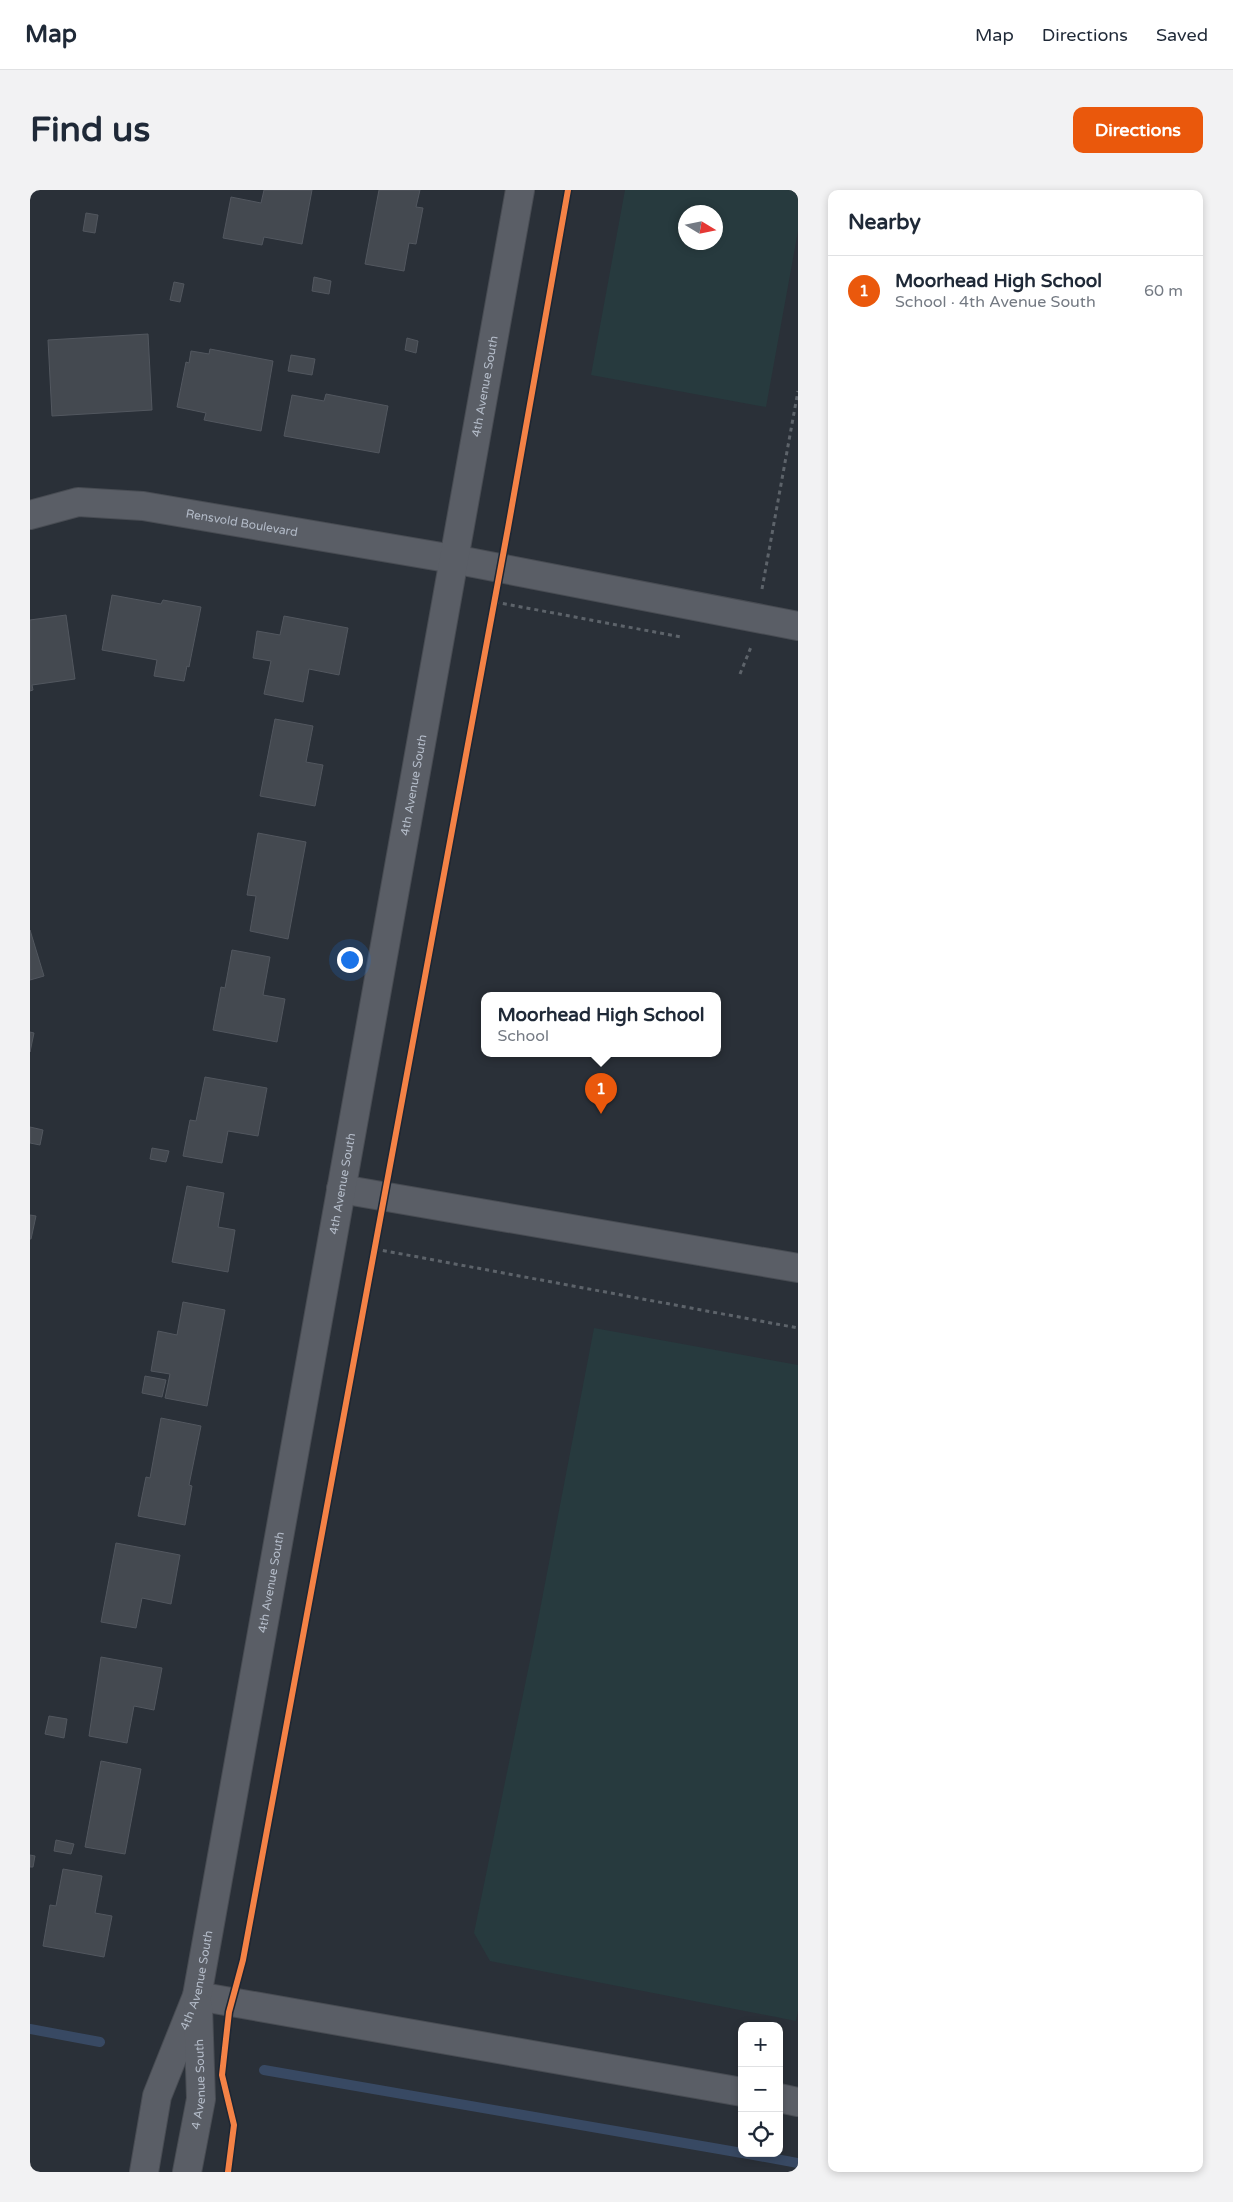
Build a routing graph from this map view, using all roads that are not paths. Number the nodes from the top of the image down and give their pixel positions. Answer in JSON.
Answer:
{"nodes":[{"id":1,"x":520,"y":190,"type":"edge"},
{"id":2,"x":30,"y":515,"type":"edge"},
{"id":3,"x":453,"y":559,"type":"junction"},
{"id":4,"x":798,"y":626,"type":"edge"},
{"id":5,"x":341,"y":1188,"type":"junction"},
{"id":6,"x":798,"y":1268,"type":"edge"},
{"id":7,"x":197,"y":1996,"type":"junction"},
{"id":8,"x":738,"y":2091,"type":"edge"},
{"id":9,"x":783,"y":2099,"type":"edge"},
{"id":10,"x":798,"y":2102,"type":"edge"},
{"id":11,"x":144,"y":2172,"type":"edge"},
{"id":12,"x":187,"y":2172,"type":"edge"}],
"edges":[{"from":1,"to":3,"type":"street","name":"4th Avenue South"},
{"from":2,"to":3,"type":"street","name":"Rensvold Boulevard"},
{"from":3,"to":4,"type":"street","name":"Rensvold Boulevard"},
{"from":3,"to":5,"type":"street","name":"4th Avenue South"},
{"from":5,"to":6,"type":"street"},
{"from":5,"to":7,"type":"street","name":"4th Avenue South"},
{"from":7,"to":8,"type":"street"},
{"from":7,"to":11,"type":"street","name":"4th Avenue South"},
{"from":7,"to":12,"type":"street","name":"4 Avenue South"},
{"from":9,"to":10,"type":"street"}]}
